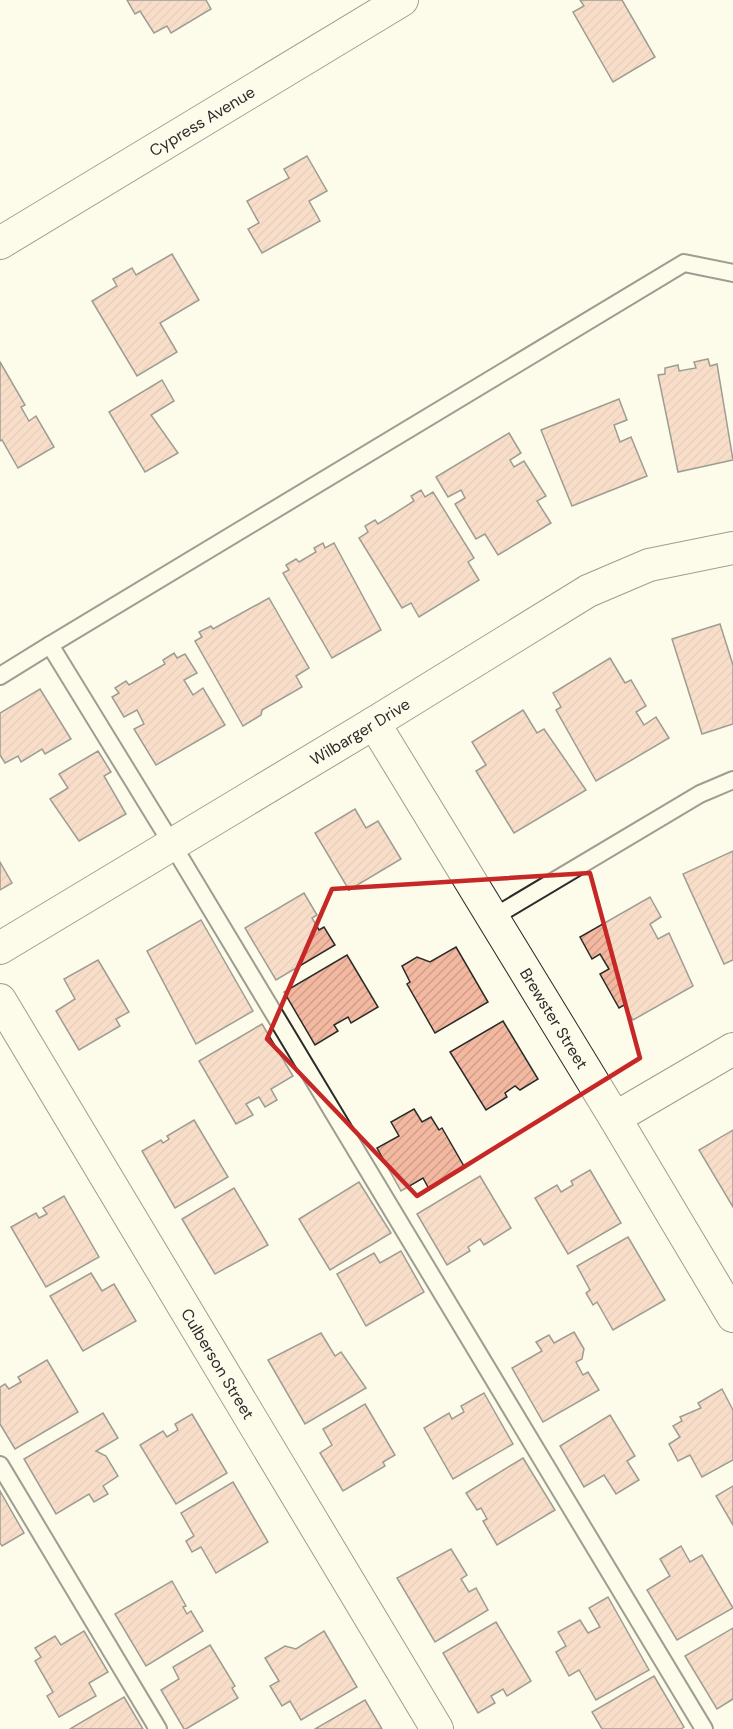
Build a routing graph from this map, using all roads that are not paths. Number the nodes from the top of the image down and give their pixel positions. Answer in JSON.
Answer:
{"nodes":[{"id":1,"x":402,"y":0,"type":"edge"},
{"id":2,"x":0,"y":243,"type":"edge"},
{"id":3,"x":733,"y":273,"type":"edge"},
{"id":4,"x":733,"y":548,"type":"edge"},
{"id":5,"x":50,"y":645,"type":"junction"},
{"id":6,"x":0,"y":676,"type":"edge"},
{"id":7,"x":374,"y":723,"type":"junction"},
{"id":8,"x":733,"y":780,"type":"edge"},
{"id":9,"x":172,"y":844,"type":"junction"},
{"id":10,"x":492,"y":918,"type":"junction"},
{"id":11,"x":0,"y":948,"type":"edge"},
{"id":12,"x":0,"y":999,"type":"edge"},
{"id":13,"x":733,"y":1048,"type":"edge"},
{"id":14,"x":615,"y":1118,"type":"junction"},
{"id":15,"x":733,"y":1316,"type":"edge"},
{"id":16,"x":0,"y":1465,"type":"edge"},
{"id":17,"x":158,"y":1729,"type":"edge"},
{"id":18,"x":437,"y":1729,"type":"edge"},
{"id":19,"x":704,"y":1729,"type":"edge"}],
"edges":[{"from":1,"to":2,"type":"street","name":"Cypress Avenue"},
{"from":3,"to":5,"type":"lane"},
{"from":4,"to":7,"type":"street","name":"Wilbarger Drive"},
{"from":5,"to":6,"type":"lane"},
{"from":5,"to":9,"type":"lane"},
{"from":7,"to":9,"type":"street","name":"Wilbarger Drive"},
{"from":7,"to":10,"type":"street","name":"Brewster Street"},
{"from":8,"to":10,"type":"lane"},
{"from":9,"to":11,"type":"street","name":"Wilbarger Drive"},
{"from":9,"to":19,"type":"lane"},
{"from":10,"to":14,"type":"street","name":"Brewster Street"},
{"from":12,"to":18,"type":"street","name":"Culberson Street"},
{"from":13,"to":14,"type":"street"},
{"from":14,"to":15,"type":"street","name":"Brewster Street"},
{"from":16,"to":17,"type":"lane"}]}
